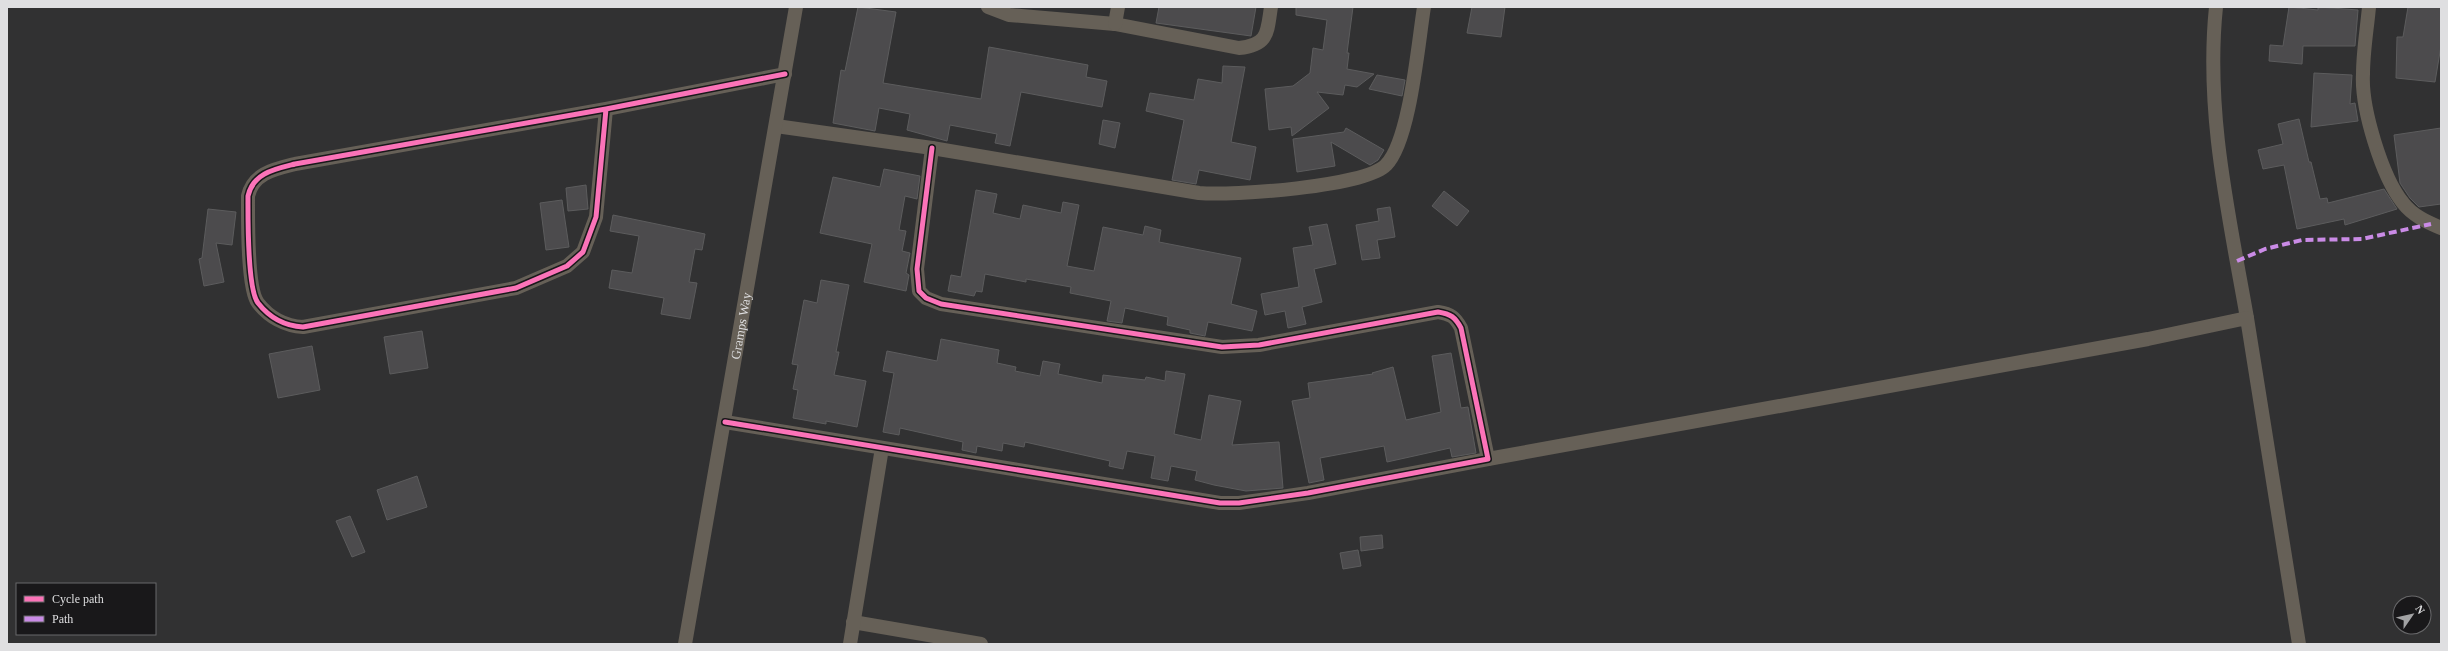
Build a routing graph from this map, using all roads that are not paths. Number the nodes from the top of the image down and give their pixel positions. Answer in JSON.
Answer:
{"nodes":[{"id":1,"x":796,"y":7,"type":"edge"},
{"id":2,"x":988,"y":7,"type":"edge"},
{"id":3,"x":1118,"y":7,"type":"edge"},
{"id":4,"x":1270,"y":7,"type":"edge"},
{"id":5,"x":1424,"y":7,"type":"edge"},
{"id":6,"x":2216,"y":7,"type":"edge"},
{"id":7,"x":2369,"y":7,"type":"edge"},
{"id":8,"x":1115,"y":24,"type":"junction"},
{"id":9,"x":785,"y":74,"type":"junction"},
{"id":10,"x":606,"y":109,"type":"junction"},
{"id":11,"x":776,"y":126,"type":"junction"},
{"id":12,"x":932,"y":148,"type":"junction"},
{"id":13,"x":2441,"y":228,"type":"edge"},
{"id":14,"x":2247,"y":318,"type":"junction"},
{"id":15,"x":725,"y":422,"type":"junction"},
{"id":16,"x":882,"y":448,"type":"junction"},
{"id":17,"x":1488,"y":459,"type":"junction"},
{"id":18,"x":853,"y":622,"type":"junction"},
{"id":19,"x":685,"y":644,"type":"edge"},
{"id":20,"x":850,"y":644,"type":"edge"},
{"id":21,"x":982,"y":644,"type":"edge"},
{"id":22,"x":2299,"y":644,"type":"edge"}],
"edges":[{"from":1,"to":9,"type":"street","name":"Gramps Way"},
{"from":2,"to":8,"type":"street"},
{"from":3,"to":8,"type":"street"},
{"from":4,"to":8,"type":"street"},
{"from":5,"to":12,"type":"street"},
{"from":6,"to":14,"type":"street"},
{"from":7,"to":13,"type":"street"},
{"from":9,"to":10,"type":"street"},
{"from":9,"to":11,"type":"street","name":"Gramps Way"},
{"from":10,"to":10,"type":"street"},
{"from":11,"to":12,"type":"street"},
{"from":11,"to":15,"type":"street","name":"Gramps Way"},
{"from":12,"to":17,"type":"street"},
{"from":14,"to":17,"type":"street"},
{"from":14,"to":22,"type":"street"},
{"from":15,"to":16,"type":"street"},
{"from":15,"to":19,"type":"street","name":"Gramps Way"},
{"from":16,"to":17,"type":"street"},
{"from":16,"to":18,"type":"street"},
{"from":18,"to":20,"type":"street"},
{"from":18,"to":21,"type":"street"}]}
